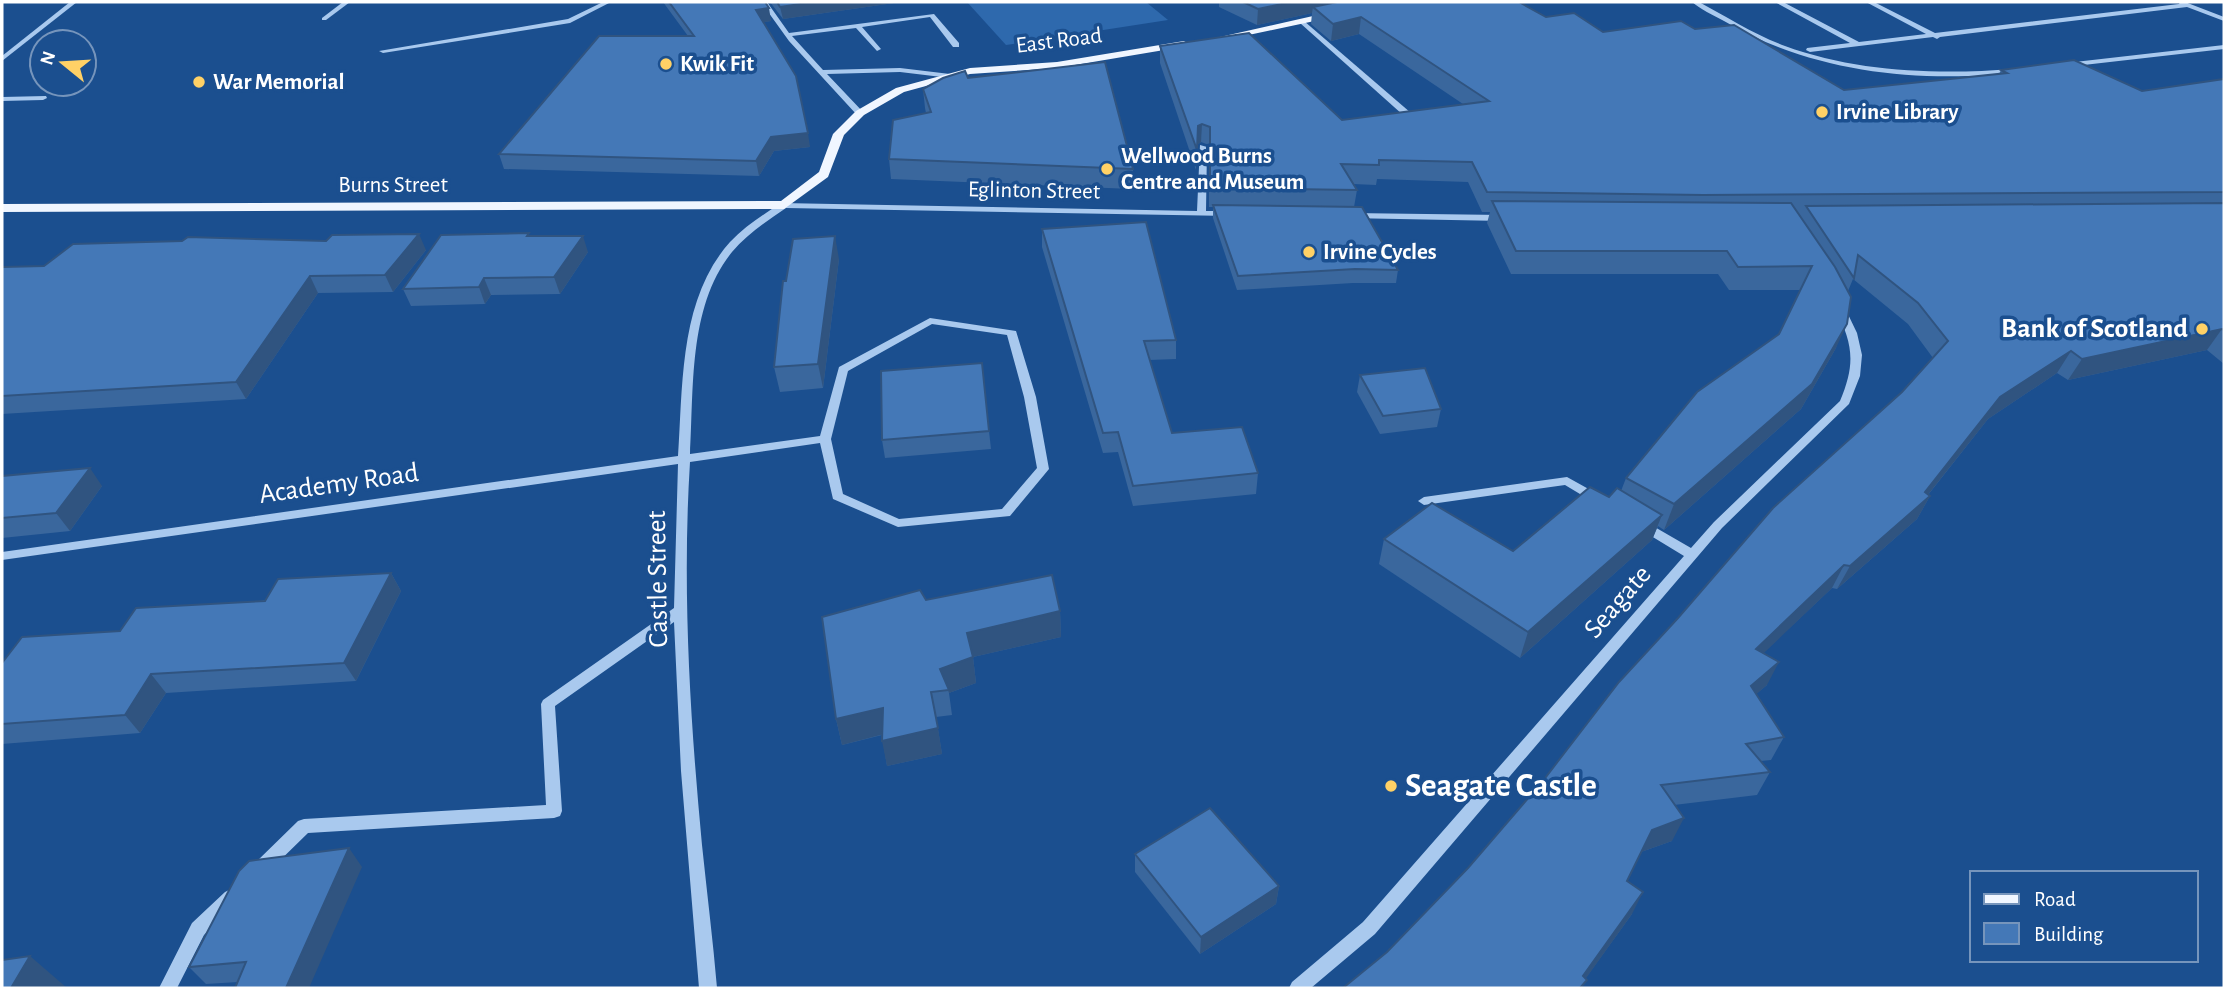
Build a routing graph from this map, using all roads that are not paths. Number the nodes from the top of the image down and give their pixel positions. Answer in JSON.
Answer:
{"nodes":[{"id":1,"x":74,"y":2,"type":"edge"},
{"id":2,"x":347,"y":2,"type":"edge"},
{"id":3,"x":608,"y":2,"type":"edge"},
{"id":4,"x":764,"y":2,"type":"edge"},
{"id":5,"x":1695,"y":2,"type":"edge"},
{"id":6,"x":1778,"y":2,"type":"edge"},
{"id":7,"x":1869,"y":2,"type":"edge"},
{"id":8,"x":2177,"y":2,"type":"edge"},
{"id":9,"x":2187,"y":5,"type":"junction"},
{"id":10,"x":1350,"y":11,"type":"edge"},
{"id":11,"x":324,"y":19,"type":"dead end"},
{"id":12,"x":2224,"y":19,"type":"edge"},
{"id":13,"x":1301,"y":22,"type":"junction"},
{"id":14,"x":857,"y":25,"type":"junction"},
{"id":15,"x":787,"y":35,"type":"junction"},
{"id":16,"x":1937,"y":37,"type":"junction"},
{"id":17,"x":1214,"y":39,"type":"edge"},
{"id":18,"x":1201,"y":41,"type":"edge"},
{"id":19,"x":956,"y":45,"type":"dead end"},
{"id":20,"x":1860,"y":46,"type":"junction"},
{"id":21,"x":2224,"y":47,"type":"edge"},
{"id":22,"x":877,"y":49,"type":"dead end"},
{"id":23,"x":383,"y":51,"type":"dead end"},
{"id":24,"x":1796,"y":52,"type":"junction"},
{"id":25,"x":2,"y":58,"type":"edge"},
{"id":26,"x":2054,"y":66,"type":"edge"},
{"id":27,"x":2027,"y":69,"type":"edge"},
{"id":28,"x":821,"y":72,"type":"junction"},
{"id":29,"x":950,"y":76,"type":"junction"},
{"id":30,"x":43,"y":98,"type":"dead end"},
{"id":31,"x":2,"y":99,"type":"edge"},
{"id":32,"x":860,"y":113,"type":"junction"},
{"id":33,"x":1415,"y":121,"type":"edge"},
{"id":34,"x":1203,"y":147,"type":"edge"},
{"id":35,"x":784,"y":205,"type":"junction"},
{"id":36,"x":2,"y":208,"type":"edge"},
{"id":37,"x":1201,"y":214,"type":"junction"},
{"id":38,"x":1242,"y":214,"type":"edge"},
{"id":39,"x":1338,"y":216,"type":"edge"},
{"id":40,"x":1517,"y":218,"type":"edge"},
{"id":41,"x":1831,"y":291,"type":"edge"},
{"id":42,"x":825,"y":439,"type":"junction"},
{"id":43,"x":682,"y":461,"type":"junction"},
{"id":44,"x":1423,"y":501,"type":"dead end"},
{"id":45,"x":1612,"y":508,"type":"edge"},
{"id":46,"x":1635,"y":521,"type":"edge"},
{"id":47,"x":1692,"y":555,"type":"junction"},
{"id":48,"x":2,"y":556,"type":"edge"},
{"id":49,"x":681,"y":610,"type":"junction"},
{"id":50,"x":168,"y":988,"type":"edge"},
{"id":51,"x":708,"y":988,"type":"edge"},
{"id":52,"x":1298,"y":988,"type":"edge"}],
"edges":[{"from":1,"to":25,"type":"street"},
{"from":2,"to":11,"type":"street"},
{"from":3,"to":23,"type":"street"},
{"from":4,"to":15,"type":"street"},
{"from":5,"to":24,"type":"street"},
{"from":6,"to":20,"type":"street"},
{"from":7,"to":16,"type":"street"},
{"from":8,"to":9,"type":"street"},
{"from":9,"to":12,"type":"street"},
{"from":9,"to":16,"type":"street"},
{"from":10,"to":13,"type":"main road"},
{"from":13,"to":17,"type":"main road"},
{"from":13,"to":33,"type":"street"},
{"from":14,"to":15,"type":"street"},
{"from":14,"to":19,"type":"street"},
{"from":14,"to":22,"type":"lane"},
{"from":15,"to":28,"type":"street"},
{"from":16,"to":20,"type":"street"},
{"from":18,"to":29,"type":"main road","name":"East Road"},
{"from":20,"to":24,"type":"street"},
{"from":21,"to":26,"type":"street"},
{"from":24,"to":27,"type":"street"},
{"from":28,"to":29,"type":"street"},
{"from":28,"to":32,"type":"street"},
{"from":29,"to":32,"type":"main road","name":"East Road"},
{"from":30,"to":31,"type":"street"},
{"from":32,"to":35,"type":"main road","name":"East Road"},
{"from":34,"to":37,"type":"street"},
{"from":35,"to":36,"type":"main road","name":"Burns Street"},
{"from":35,"to":37,"type":"street","name":"Eglinton Street"},
{"from":35,"to":43,"type":"street","name":"Castle Street"},
{"from":37,"to":38,"type":"street","name":"Eglinton Street"},
{"from":39,"to":40,"type":"street"},
{"from":41,"to":47,"type":"street","name":"Seagate"},
{"from":42,"to":42,"type":"street"},
{"from":42,"to":43,"type":"street","name":"Academy Road"},
{"from":43,"to":48,"type":"street","name":"Academy Road"},
{"from":43,"to":49,"type":"street","name":"Castle Street"},
{"from":44,"to":45,"type":"street"},
{"from":46,"to":47,"type":"street"},
{"from":47,"to":52,"type":"street","name":"Seagate"},
{"from":49,"to":50,"type":"street"},
{"from":49,"to":51,"type":"street","name":"Castle Street"}]}
